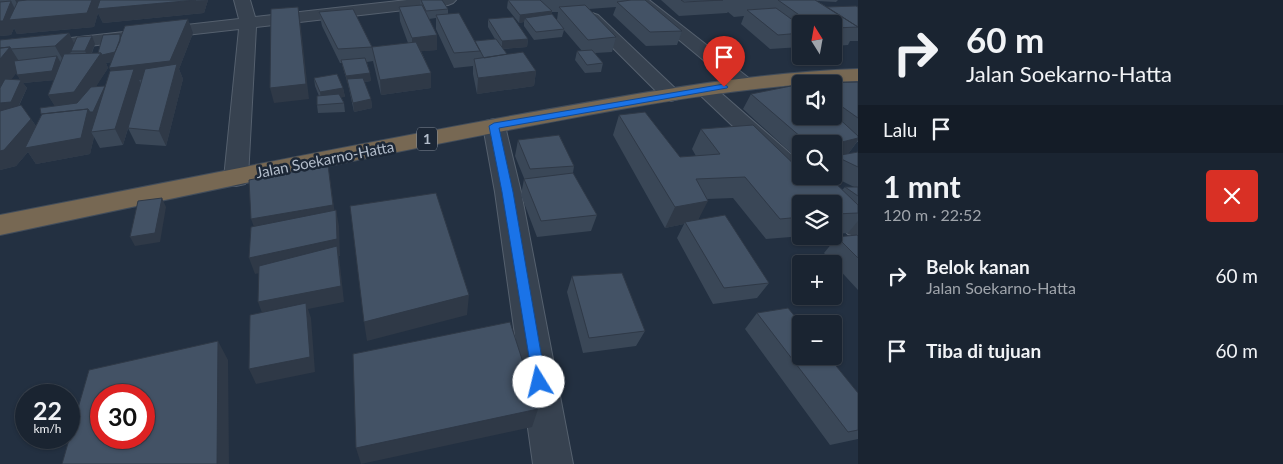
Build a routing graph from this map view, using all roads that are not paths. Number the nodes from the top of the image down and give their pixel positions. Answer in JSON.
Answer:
{"nodes":[{"id":1,"x":242,"y":0,"type":"edge"},
{"id":2,"x":448,"y":0,"type":"edge"},
{"id":3,"x":639,"y":0,"type":"edge"},
{"id":4,"x":592,"y":18,"type":"edge"},
{"id":5,"x":248,"y":22,"type":"junction"},
{"id":6,"x":0,"y":51,"type":"edge"},
{"id":7,"x":858,"y":75,"type":"edge"},
{"id":8,"x":742,"y":83,"type":"junction"},
{"id":9,"x":706,"y":90,"type":"junction"},
{"id":10,"x":671,"y":94,"type":"junction"},
{"id":11,"x":494,"y":126,"type":"junction"},
{"id":12,"x":792,"y":168,"type":"edge"},
{"id":13,"x":236,"y":178,"type":"junction"},
{"id":14,"x":811,"y":185,"type":"edge"},
{"id":15,"x":823,"y":195,"type":"edge"},
{"id":16,"x":842,"y":212,"type":"edge"},
{"id":17,"x":0,"y":225,"type":"edge"},
{"id":18,"x":858,"y":227,"type":"edge"},
{"id":19,"x":552,"y":464,"type":"edge"}],
"edges":[{"from":1,"to":5,"type":"street"},
{"from":2,"to":5,"type":"street"},
{"from":3,"to":8,"type":"street"},
{"from":4,"to":10,"type":"street"},
{"from":5,"to":6,"type":"street"},
{"from":5,"to":13,"type":"street"},
{"from":7,"to":8,"type":"highway","name":"Jalan Soekarno-Hatta","number":"1"},
{"from":8,"to":9,"type":"highway","name":"Jalan Soekarno-Hatta","number":"1"},
{"from":9,"to":10,"type":"highway","name":"Jalan Soekarno-Hatta","number":"1"},
{"from":9,"to":12,"type":"street"},
{"from":10,"to":11,"type":"highway","name":"Jalan Soekarno-Hatta","number":"1"},
{"from":11,"to":13,"type":"highway","name":"Jalan Soekarno-Hatta","number":"1"},
{"from":11,"to":19,"type":"street"},
{"from":13,"to":17,"type":"highway","name":"Jalan Soekarno-Hatta","number":"1"},
{"from":14,"to":15,"type":"street"},
{"from":16,"to":18,"type":"street"}]}
